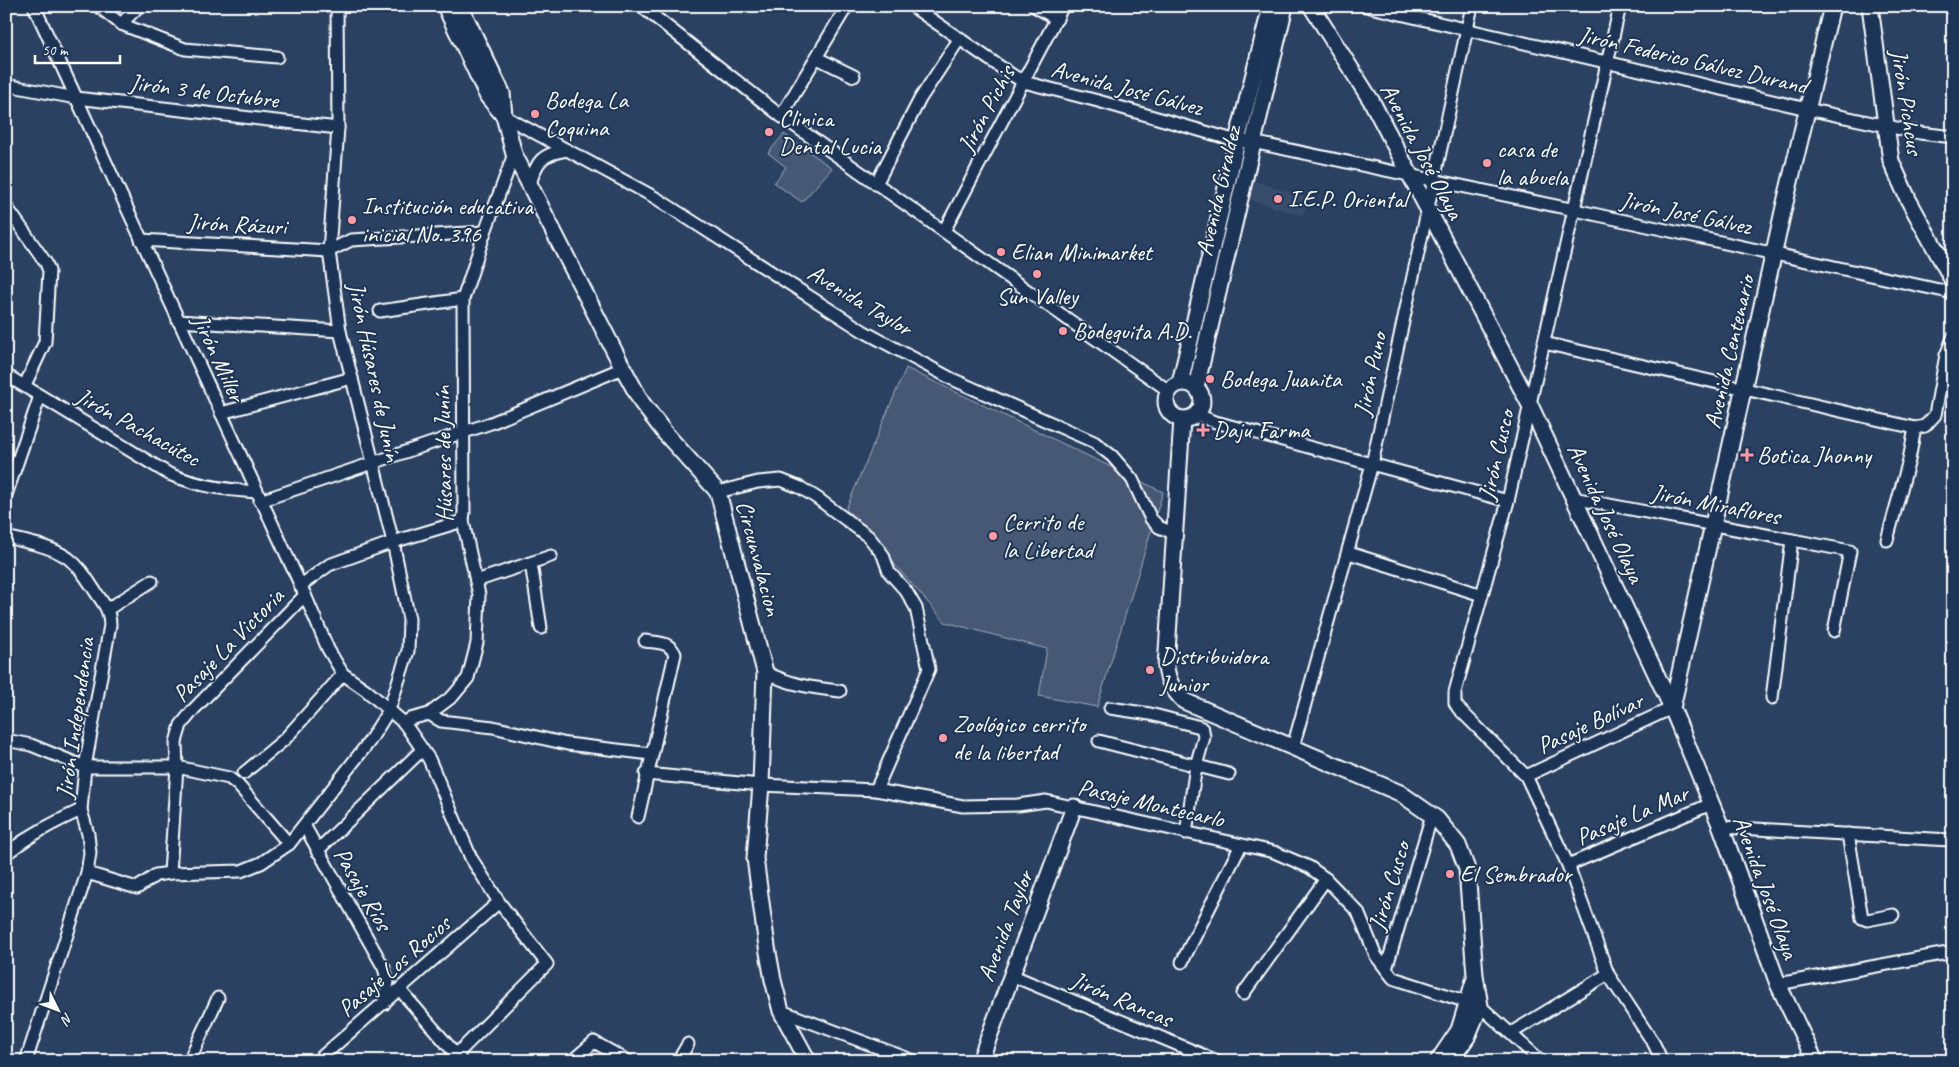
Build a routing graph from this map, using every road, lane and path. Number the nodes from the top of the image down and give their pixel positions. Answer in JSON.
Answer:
{"nodes":[{"id":1,"x":34,"y":6,"type":"edge"},
{"id":2,"x":98,"y":6,"type":"edge"},
{"id":3,"x":139,"y":6,"type":"edge"},
{"id":4,"x":337,"y":6,"type":"edge"},
{"id":5,"x":445,"y":6,"type":"edge"},
{"id":6,"x":460,"y":6,"type":"edge"},
{"id":7,"x":641,"y":6,"type":"edge"},
{"id":8,"x":847,"y":6,"type":"edge"},
{"id":9,"x":912,"y":6,"type":"edge"},
{"id":10,"x":1034,"y":6,"type":"edge"},
{"id":11,"x":1063,"y":6,"type":"edge"},
{"id":12,"x":1271,"y":6,"type":"edge"},
{"id":13,"x":1285,"y":6,"type":"edge"},
{"id":14,"x":1311,"y":6,"type":"edge"},
{"id":15,"x":1366,"y":6,"type":"edge"},
{"id":16,"x":1472,"y":6,"type":"edge"},
{"id":17,"x":1620,"y":6,"type":"edge"},
{"id":18,"x":1832,"y":6,"type":"edge"},
{"id":19,"x":1870,"y":6,"type":"edge"},
{"id":20,"x":1057,"y":18,"type":"junction"},
{"id":21,"x":121,"y":24,"type":"junction"},
{"id":22,"x":1467,"y":29,"type":"junction"},
{"id":23,"x":960,"y":38,"type":"junction"},
{"id":24,"x":277,"y":57,"type":"dead end"},
{"id":25,"x":817,"y":58,"type":"junction"},
{"id":26,"x":1606,"y":63,"type":"junction"},
{"id":27,"x":854,"y":76,"type":"dead end"},
{"id":28,"x":1024,"y":82,"type":"junction"},
{"id":29,"x":7,"y":88,"type":"edge"},
{"id":30,"x":76,"y":98,"type":"junction"},
{"id":31,"x":1807,"y":109,"type":"junction"},
{"id":32,"x":504,"y":116,"type":"junction"},
{"id":33,"x":781,"y":116,"type":"junction"},
{"id":34,"x":1887,"y":125,"type":"junction"},
{"id":35,"x":338,"y":128,"type":"junction"},
{"id":36,"x":1953,"y":137,"type":"edge"},
{"id":37,"x":1245,"y":141,"type":"junction"},
{"id":38,"x":567,"y":150,"type":"junction"},
{"id":39,"x":514,"y":154,"type":"junction"},
{"id":40,"x":1410,"y":175,"type":"junction"},
{"id":41,"x":1434,"y":180,"type":"junction"},
{"id":42,"x":530,"y":184,"type":"junction"},
{"id":43,"x":876,"y":184,"type":"junction"},
{"id":44,"x":6,"y":206,"type":"edge"},
{"id":45,"x":1428,"y":209,"type":"junction"},
{"id":46,"x":1575,"y":210,"type":"junction"},
{"id":47,"x":944,"y":231,"type":"junction"},
{"id":48,"x":485,"y":232,"type":"junction"},
{"id":49,"x":141,"y":240,"type":"junction"},
{"id":50,"x":329,"y":251,"type":"junction"},
{"id":51,"x":1774,"y":254,"type":"junction"},
{"id":52,"x":1953,"y":281,"type":"edge"},
{"id":53,"x":1953,"y":293,"type":"edge"},
{"id":54,"x":464,"y":299,"type":"junction"},
{"id":55,"x":380,"y":311,"type":"dead end"},
{"id":56,"x":178,"y":321,"type":"junction"},
{"id":57,"x":340,"y":331,"type":"junction"},
{"id":58,"x":1953,"y":338,"type":"edge"},
{"id":59,"x":1544,"y":343,"type":"junction"},
{"id":60,"x":624,"y":368,"type":"junction"},
{"id":61,"x":6,"y":374,"type":"edge"},
{"id":62,"x":352,"y":378,"type":"junction"},
{"id":63,"x":25,"y":386,"type":"junction"},
{"id":64,"x":1174,"y":387,"type":"junction"},
{"id":65,"x":1196,"y":387,"type":"junction"},
{"id":66,"x":1744,"y":389,"type":"junction"},
{"id":67,"x":40,"y":396,"type":"junction"},
{"id":68,"x":1530,"y":405,"type":"junction"},
{"id":69,"x":221,"y":413,"type":"junction"},
{"id":70,"x":1197,"y":414,"type":"junction"},
{"id":71,"x":1182,"y":419,"type":"junction"},
{"id":72,"x":1915,"y":428,"type":"junction"},
{"id":73,"x":464,"y":433,"type":"junction"},
{"id":74,"x":373,"y":462,"type":"junction"},
{"id":75,"x":1372,"y":464,"type":"junction"},
{"id":76,"x":718,"y":492,"type":"junction"},
{"id":77,"x":6,"y":495,"type":"edge"},
{"id":78,"x":259,"y":496,"type":"junction"},
{"id":79,"x":1573,"y":498,"type":"junction"},
{"id":80,"x":1508,"y":501,"type":"junction"},
{"id":81,"x":462,"y":521,"type":"junction"},
{"id":82,"x":1713,"y":525,"type":"junction"},
{"id":83,"x":1173,"y":533,"type":"junction"},
{"id":84,"x":6,"y":536,"type":"edge"},
{"id":85,"x":1792,"y":540,"type":"junction"},
{"id":86,"x":1887,"y":540,"type":"dead end"},
{"id":87,"x":393,"y":542,"type":"junction"},
{"id":88,"x":1349,"y":553,"type":"junction"},
{"id":89,"x":551,"y":556,"type":"dead end"},
{"id":90,"x":531,"y":563,"type":"junction"},
{"id":91,"x":152,"y":580,"type":"dead end"},
{"id":92,"x":476,"y":581,"type":"junction"},
{"id":93,"x":302,"y":590,"type":"junction"},
{"id":94,"x":1482,"y":596,"type":"junction"},
{"id":95,"x":108,"y":609,"type":"junction"},
{"id":96,"x":541,"y":628,"type":"dead end"},
{"id":97,"x":1834,"y":631,"type":"dead end"},
{"id":98,"x":645,"y":641,"type":"dead end"},
{"id":99,"x":765,"y":672,"type":"junction"},
{"id":100,"x":343,"y":674,"type":"junction"},
{"id":101,"x":840,"y":691,"type":"dead end"},
{"id":102,"x":1772,"y":698,"type":"dead end"},
{"id":103,"x":1110,"y":708,"type":"dead end"},
{"id":104,"x":1672,"y":708,"type":"junction"},
{"id":105,"x":389,"y":710,"type":"junction"},
{"id":106,"x":428,"y":714,"type":"junction"},
{"id":107,"x":404,"y":723,"type":"junction"},
{"id":108,"x":6,"y":740,"type":"edge"},
{"id":109,"x":1098,"y":741,"type":"dead end"},
{"id":110,"x":1293,"y":747,"type":"junction"},
{"id":111,"x":422,"y":750,"type":"junction"},
{"id":112,"x":651,"y":754,"type":"junction"},
{"id":113,"x":1196,"y":766,"type":"junction"},
{"id":114,"x":85,"y":767,"type":"junction"},
{"id":115,"x":176,"y":767,"type":"junction"},
{"id":116,"x":244,"y":773,"type":"dead end"},
{"id":117,"x":646,"y":774,"type":"junction"},
{"id":118,"x":1229,"y":774,"type":"dead end"},
{"id":119,"x":1526,"y":776,"type":"junction"},
{"id":120,"x":760,"y":785,"type":"junction"},
{"id":121,"x":876,"y":790,"type":"junction"},
{"id":122,"x":1712,"y":804,"type":"junction"},
{"id":123,"x":1074,"y":808,"type":"junction"},
{"id":124,"x":81,"y":810,"type":"junction"},
{"id":125,"x":1432,"y":815,"type":"junction"},
{"id":126,"x":638,"y":817,"type":"dead end"},
{"id":127,"x":304,"y":825,"type":"junction"},
{"id":128,"x":1721,"y":827,"type":"junction"},
{"id":129,"x":1186,"y":833,"type":"junction"},
{"id":130,"x":1848,"y":834,"type":"junction"},
{"id":131,"x":1950,"y":840,"type":"dead end"},
{"id":132,"x":289,"y":844,"type":"junction"},
{"id":133,"x":1241,"y":845,"type":"junction"},
{"id":134,"x":317,"y":851,"type":"junction"},
{"id":135,"x":6,"y":854,"type":"edge"},
{"id":136,"x":1568,"y":864,"type":"junction"},
{"id":137,"x":87,"y":873,"type":"junction"},
{"id":138,"x":170,"y":873,"type":"junction"},
{"id":139,"x":1326,"y":879,"type":"junction"},
{"id":140,"x":499,"y":902,"type":"junction"},
{"id":141,"x":1893,"y":915,"type":"dead end"},
{"id":142,"x":1953,"y":952,"type":"edge"},
{"id":143,"x":1182,"y":962,"type":"dead end"},
{"id":144,"x":1386,"y":969,"type":"junction"},
{"id":145,"x":1608,"y":974,"type":"junction"},
{"id":146,"x":1011,"y":976,"type":"junction"},
{"id":147,"x":1778,"y":984,"type":"junction"},
{"id":148,"x":400,"y":990,"type":"junction"},
{"id":149,"x":1243,"y":994,"type":"dead end"},
{"id":150,"x":218,"y":998,"type":"dead end"},
{"id":151,"x":384,"y":1004,"type":"junction"},
{"id":152,"x":1474,"y":1004,"type":"junction"},
{"id":153,"x":781,"y":1011,"type":"junction"},
{"id":154,"x":1510,"y":1033,"type":"junction"},
{"id":155,"x":688,"y":1044,"type":"dead end"},
{"id":156,"x":322,"y":1059,"type":"edge"},
{"id":157,"x":455,"y":1059,"type":"edge"},
{"id":158,"x":26,"y":1061,"type":"edge"},
{"id":159,"x":190,"y":1061,"type":"edge"},
{"id":160,"x":572,"y":1061,"type":"edge"},
{"id":161,"x":628,"y":1061,"type":"edge"},
{"id":162,"x":678,"y":1061,"type":"edge"},
{"id":163,"x":808,"y":1061,"type":"edge"},
{"id":164,"x":914,"y":1061,"type":"edge"},
{"id":165,"x":980,"y":1061,"type":"edge"},
{"id":166,"x":1217,"y":1061,"type":"edge"},
{"id":167,"x":1438,"y":1061,"type":"edge"},
{"id":168,"x":1450,"y":1061,"type":"edge"},
{"id":169,"x":1541,"y":1061,"type":"edge"},
{"id":170,"x":1662,"y":1061,"type":"edge"},
{"id":171,"x":1814,"y":1061,"type":"edge"}],
"edges":[{"from":1,"to":30,"type":"street","name":"Jirón Miller"},
{"from":2,"to":21,"type":"street"},
{"from":3,"to":21,"type":"street"},
{"from":4,"to":35,"type":"street","name":"Jirón Húsares de Junín"},
{"from":5,"to":32,"type":"street","name":"Circunvalacion"},
{"from":6,"to":32,"type":"street","name":"Circunvalacion"},
{"from":7,"to":33,"type":"street"},
{"from":8,"to":25,"type":"street"},
{"from":9,"to":23,"type":"street","name":"Avenida José Gálvez"},
{"from":10,"to":20,"type":"street"},
{"from":11,"to":20,"type":"street","name":"Jirón Pichis"},
{"from":12,"to":37,"type":"street","name":"Avenida Giraldez"},
{"from":13,"to":37,"type":"street","name":"Avenida Giraldez"},
{"from":14,"to":40,"type":"street","name":"Avenida José Olaya"},
{"from":15,"to":22,"type":"street","name":"Jirón Federico Gálvez Durand"},
{"from":16,"to":22,"type":"street","name":"Jirón Puno"},
{"from":17,"to":26,"type":"street","name":"Jirón Cusco"},
{"from":18,"to":31,"type":"street","name":"Avenida Centenario"},
{"from":19,"to":34,"type":"street","name":"Jirón Pichcus"},
{"from":20,"to":28,"type":"street","name":"Jirón Pichis"},
{"from":21,"to":24,"type":"street"},
{"from":22,"to":26,"type":"street","name":"Jirón Federico Gálvez Durand"},
{"from":22,"to":41,"type":"street","name":"Jirón Puno"},
{"from":23,"to":28,"type":"street","name":"Avenida José Gálvez"},
{"from":23,"to":43,"type":"street"},
{"from":25,"to":27,"type":"street"},
{"from":25,"to":33,"type":"street"},
{"from":26,"to":31,"type":"street","name":"Jirón Federico Gálvez Durand"},
{"from":26,"to":46,"type":"street","name":"Jirón Cusco"},
{"from":28,"to":37,"type":"street","name":"Avenida José Gálvez"},
{"from":28,"to":47,"type":"street","name":"Jirón Pichis"},
{"from":29,"to":30,"type":"street","name":"Jirón 3 de Octubre"},
{"from":30,"to":35,"type":"street","name":"Jirón 3 de Octubre"},
{"from":30,"to":49,"type":"street","name":"Jirón Miller"},
{"from":31,"to":34,"type":"street","name":"Jirón Federico Gálvez Durand"},
{"from":31,"to":51,"type":"street","name":"Avenida Centenario"},
{"from":32,"to":38,"type":"street","name":"Avenida Taylor"},
{"from":32,"to":39,"type":"street","name":"Circunvalacion"},
{"from":33,"to":43,"type":"street"},
{"from":34,"to":36,"type":"street","name":"Jirón Federico Gálvez Durand"},
{"from":34,"to":52,"type":"street","name":"Jirón Pichcus"},
{"from":35,"to":50,"type":"street","name":"Jirón Húsares de Junín"},
{"from":37,"to":40,"type":"street","name":"Avenida José Gálvez"},
{"from":37,"to":64,"type":"street","name":"Avenida Giraldez"},
{"from":37,"to":65,"type":"street","name":"Avenida Giraldez"},
{"from":38,"to":42,"type":"street"},
{"from":38,"to":83,"type":"street","name":"Avenida Taylor"},
{"from":39,"to":42,"type":"street","name":"Circunvalacion"},
{"from":39,"to":48,"type":"street","name":"Húsares de Junín"},
{"from":40,"to":41,"type":"street","name":"Jirón José Gálvez"},
{"from":40,"to":45,"type":"street","name":"Avenida José Olaya"},
{"from":41,"to":45,"type":"street","name":"Jirón Puno"},
{"from":41,"to":46,"type":"street","name":"Jirón José Gálvez"},
{"from":42,"to":60,"type":"street","name":"Circunvalacion"},
{"from":43,"to":47,"type":"street"},
{"from":44,"to":63,"type":"street"},
{"from":45,"to":68,"type":"street","name":"Avenida José Olaya"},
{"from":45,"to":75,"type":"street","name":"Jirón Puno"},
{"from":46,"to":51,"type":"street","name":"Jirón José Gálvez"},
{"from":46,"to":59,"type":"street","name":"Jirón Cusco"},
{"from":47,"to":64,"type":"street"},
{"from":48,"to":50,"type":"street"},
{"from":48,"to":54,"type":"street","name":"Húsares de Junín"},
{"from":49,"to":50,"type":"street","name":"Jirón Rázuri"},
{"from":49,"to":56,"type":"street","name":"Jirón Miller"},
{"from":50,"to":57,"type":"street","name":"Jirón Húsares de Junín"},
{"from":51,"to":53,"type":"street","name":"Jirón José Gálvez"},
{"from":51,"to":66,"type":"street","name":"Avenida Centenario"},
{"from":54,"to":55,"type":"street"},
{"from":54,"to":73,"type":"street","name":"Húsares de Junín"},
{"from":56,"to":57,"type":"street"},
{"from":56,"to":69,"type":"street","name":"Jirón Miller"},
{"from":57,"to":62,"type":"street","name":"Jirón Húsares de Junín"},
{"from":58,"to":72,"type":"street"},
{"from":59,"to":66,"type":"street"},
{"from":59,"to":68,"type":"street","name":"Jirón Cusco"},
{"from":60,"to":73,"type":"street"},
{"from":60,"to":76,"type":"street","name":"Circunvalacion"},
{"from":61,"to":63,"type":"street","name":"Jirón Pachacútec"},
{"from":62,"to":69,"type":"street"},
{"from":62,"to":74,"type":"street","name":"Jirón Húsares de Junín"},
{"from":63,"to":67,"type":"street","name":"Jirón Pachacútec"},
{"from":64,"to":65,"type":"street"},
{"from":64,"to":71,"type":"street"},
{"from":65,"to":70,"type":"street"},
{"from":66,"to":72,"type":"street"},
{"from":66,"to":82,"type":"street","name":"Avenida Centenario"},
{"from":67,"to":77,"type":"street"},
{"from":67,"to":78,"type":"street","name":"Jirón Pachacútec"},
{"from":68,"to":79,"type":"street","name":"Avenida José Olaya"},
{"from":68,"to":80,"type":"street","name":"Jirón Cusco"},
{"from":69,"to":78,"type":"street","name":"Jirón Miller"},
{"from":70,"to":71,"type":"street"},
{"from":70,"to":75,"type":"street"},
{"from":71,"to":83,"type":"street"},
{"from":72,"to":86,"type":"street"},
{"from":73,"to":74,"type":"street"},
{"from":73,"to":81,"type":"street","name":"Húsares de Junín"},
{"from":74,"to":78,"type":"street"},
{"from":74,"to":87,"type":"street","name":"Jirón Húsares de Junín"},
{"from":75,"to":80,"type":"street"},
{"from":75,"to":88,"type":"street","name":"Jirón Puno"},
{"from":76,"to":99,"type":"street","name":"Circunvalacion"},
{"from":76,"to":121,"type":"street"},
{"from":78,"to":93,"type":"street","name":"Jirón Miller"},
{"from":79,"to":82,"type":"street","name":"Jirón Miraflores"},
{"from":79,"to":104,"type":"street","name":"Avenida José Olaya"},
{"from":80,"to":94,"type":"street","name":"Jirón Cusco"},
{"from":81,"to":87,"type":"street","name":"Pasaje La Victoria"},
{"from":81,"to":92,"type":"street","name":"Húsares de Junín"},
{"from":82,"to":85,"type":"street","name":"Jirón Miraflores"},
{"from":82,"to":104,"type":"street","name":"Avenida Centenario"},
{"from":83,"to":110,"type":"street"},
{"from":84,"to":95,"type":"street","name":"Jirón Independencia"},
{"from":85,"to":97,"type":"street","name":"Jirón Miraflores"},
{"from":85,"to":102,"type":"street"},
{"from":87,"to":93,"type":"street","name":"Pasaje La Victoria"},
{"from":87,"to":105,"type":"street","name":"Jirón Húsares de Junín"},
{"from":88,"to":94,"type":"street"},
{"from":88,"to":110,"type":"street","name":"Jirón Puno"},
{"from":89,"to":90,"type":"street"},
{"from":90,"to":92,"type":"street"},
{"from":90,"to":96,"type":"street"},
{"from":91,"to":95,"type":"street"},
{"from":92,"to":106,"type":"street","name":"Húsares de Junín"},
{"from":93,"to":100,"type":"street","name":"Jirón Miller"},
{"from":93,"to":115,"type":"street","name":"Pasaje La Victoria"},
{"from":94,"to":119,"type":"street","name":"Jirón Cusco"},
{"from":95,"to":114,"type":"street","name":"Jirón Independencia"},
{"from":98,"to":112,"type":"street"},
{"from":99,"to":101,"type":"street"},
{"from":99,"to":120,"type":"street","name":"Circunvalacion"},
{"from":100,"to":105,"type":"street","name":"Jirón Miller"},
{"from":100,"to":116,"type":"street"},
{"from":103,"to":113,"type":"street"},
{"from":104,"to":119,"type":"street","name":"Pasaje Bolívar"},
{"from":104,"to":122,"type":"street","name":"Avenida José Olaya"},
{"from":105,"to":107,"type":"street"},
{"from":105,"to":127,"type":"street","name":"Jirón Húsares de Junín"},
{"from":106,"to":107,"type":"street","name":"Húsares de Junín"},
{"from":106,"to":112,"type":"street"},
{"from":107,"to":111,"type":"street"},
{"from":108,"to":114,"type":"street"},
{"from":109,"to":113,"type":"street"},
{"from":110,"to":125,"type":"street"},
{"from":111,"to":134,"type":"street"},
{"from":111,"to":140,"type":"street"},
{"from":112,"to":117,"type":"street"},
{"from":113,"to":118,"type":"street"},
{"from":113,"to":129,"type":"street"},
{"from":114,"to":115,"type":"street"},
{"from":114,"to":124,"type":"street","name":"Jirón Independencia"},
{"from":115,"to":132,"type":"street"},
{"from":115,"to":138,"type":"street","name":"Pasaje La Victoria"},
{"from":117,"to":120,"type":"street","name":"Pasaje Montecarlo"},
{"from":117,"to":126,"type":"street"},
{"from":119,"to":136,"type":"street"},
{"from":120,"to":121,"type":"street","name":"Pasaje Montecarlo"},
{"from":120,"to":153,"type":"street","name":"Circunvalacion"},
{"from":121,"to":123,"type":"street","name":"Pasaje Montecarlo"},
{"from":122,"to":128,"type":"street","name":"Avenida José Olaya"},
{"from":122,"to":136,"type":"street","name":"Pasaje La Mar"},
{"from":123,"to":129,"type":"street","name":"Pasaje Montecarlo"},
{"from":123,"to":146,"type":"street","name":"Avenida Taylor"},
{"from":124,"to":135,"type":"street"},
{"from":124,"to":137,"type":"street","name":"Jirón Independencia"},
{"from":125,"to":144,"type":"street","name":"Jirón Cusco"},
{"from":125,"to":152,"type":"street"},
{"from":127,"to":132,"type":"street","name":"Jirón Húsares de Junín"},
{"from":127,"to":134,"type":"street","name":"Pasaje Ríos"},
{"from":128,"to":130,"type":"street"},
{"from":128,"to":147,"type":"street","name":"Avenida José Olaya"},
{"from":129,"to":133,"type":"street","name":"Pasaje Montecarlo"},
{"from":130,"to":131,"type":"street"},
{"from":130,"to":141,"type":"street"},
{"from":132,"to":138,"type":"street","name":"Jirón Húsares de Junín"},
{"from":133,"to":139,"type":"street","name":"Pasaje Montecarlo"},
{"from":133,"to":143,"type":"street"},
{"from":134,"to":151,"type":"street","name":"Pasaje Ríos"},
{"from":136,"to":145,"type":"street"},
{"from":137,"to":138,"type":"street","name":"Jirón Húsares de Junín"},
{"from":137,"to":158,"type":"street","name":"Jirón Independencia"},
{"from":139,"to":144,"type":"street","name":"Pasaje Montecarlo"},
{"from":139,"to":149,"type":"street"},
{"from":140,"to":148,"type":"street","name":"Pasaje Los Rocios"},
{"from":140,"to":157,"type":"street"},
{"from":142,"to":147,"type":"street"},
{"from":144,"to":152,"type":"street","name":"Pasaje Montecarlo"},
{"from":145,"to":154,"type":"street"},
{"from":145,"to":170,"type":"street"},
{"from":146,"to":165,"type":"street","name":"Avenida Taylor"},
{"from":146,"to":166,"type":"street","name":"Jirón Rancas"},
{"from":147,"to":171,"type":"street","name":"Avenida José Olaya"},
{"from":148,"to":151,"type":"street","name":"Pasaje Los Rocios"},
{"from":148,"to":157,"type":"street"},
{"from":150,"to":159,"type":"street"},
{"from":151,"to":156,"type":"street","name":"Pasaje Los Rocios"},
{"from":152,"to":154,"type":"street"},
{"from":152,"to":167,"type":"street"},
{"from":152,"to":168,"type":"street"},
{"from":153,"to":163,"type":"street","name":"Circunvalacion"},
{"from":153,"to":164,"type":"street"},
{"from":154,"to":169,"type":"street"},
{"from":155,"to":162,"type":"street"},
{"from":160,"to":161,"type":"street"}]}
